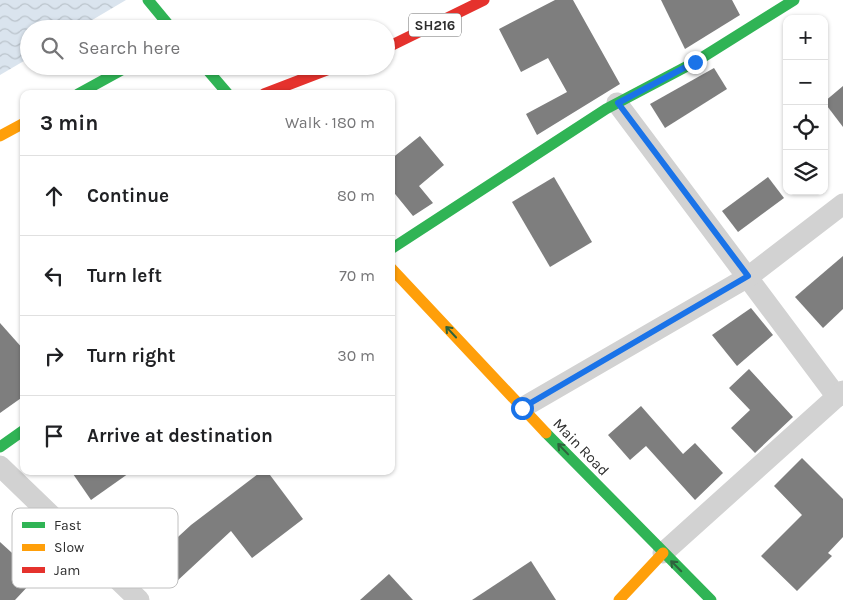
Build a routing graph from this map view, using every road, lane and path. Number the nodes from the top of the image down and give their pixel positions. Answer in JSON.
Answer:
{"nodes":[{"id":1,"x":484,"y":0,"type":"edge"},
{"id":2,"x":794,"y":0,"type":"edge"},
{"id":3,"x":152,"y":4,"type":"edge"},
{"id":4,"x":165,"y":20,"type":"edge"},
{"id":5,"x":395,"y":44,"type":"edge"},
{"id":6,"x":112,"y":75,"type":"edge"},
{"id":7,"x":212,"y":75,"type":"edge"},
{"id":8,"x":314,"y":75,"type":"edge"},
{"id":9,"x":85,"y":90,"type":"edge"},
{"id":10,"x":225,"y":90,"type":"edge"},
{"id":11,"x":274,"y":90,"type":"edge"},
{"id":12,"x":618,"y":103,"type":"junction"},
{"id":13,"x":20,"y":125,"type":"edge"},
{"id":14,"x":0,"y":136,"type":"edge"},
{"id":15,"x":843,"y":204,"type":"edge"},
{"id":16,"x":395,"y":246,"type":"edge"},
{"id":17,"x":395,"y":272,"type":"edge"},
{"id":18,"x":748,"y":276,"type":"junction"},
{"id":19,"x":840,"y":394,"type":"edge"},
{"id":20,"x":522,"y":408,"type":"junction"},
{"id":21,"x":20,"y":432,"type":"edge"},
{"id":22,"x":1,"y":444,"type":"edge"},
{"id":23,"x":0,"y":466,"type":"edge"},
{"id":24,"x":44,"y":508,"type":"edge"},
{"id":25,"x":664,"y":553,"type":"junction"},
{"id":26,"x":127,"y":588,"type":"edge"},
{"id":27,"x":139,"y":600,"type":"edge"},
{"id":28,"x":619,"y":600,"type":"edge"},
{"id":29,"x":711,"y":600,"type":"edge"}],
"edges":[{"from":1,"to":5,"type":"main road","number":"SH216"},
{"from":2,"to":12,"type":"main road"},
{"from":3,"to":4,"type":"main road"},
{"from":6,"to":9,"type":"main road"},
{"from":7,"to":10,"type":"main road"},
{"from":8,"to":11,"type":"main road"},
{"from":12,"to":16,"type":"main road"},
{"from":12,"to":18,"type":"street"},
{"from":13,"to":14,"type":"main road"},
{"from":15,"to":18,"type":"street"},
{"from":20,"to":17,"type":"main road","name":"Main Road","one_way":true},
{"from":18,"to":19,"type":"street"},
{"from":18,"to":20,"type":"street"},
{"from":19,"to":25,"type":"street"},
{"from":25,"to":20,"type":"main road","name":"Main Road","one_way":true},
{"from":21,"to":22,"type":"main road"},
{"from":23,"to":24,"type":"street"},
{"from":25,"to":28,"type":"main road"},
{"from":29,"to":25,"type":"main road","name":"Main Road","one_way":true},
{"from":26,"to":27,"type":"street"}]}
